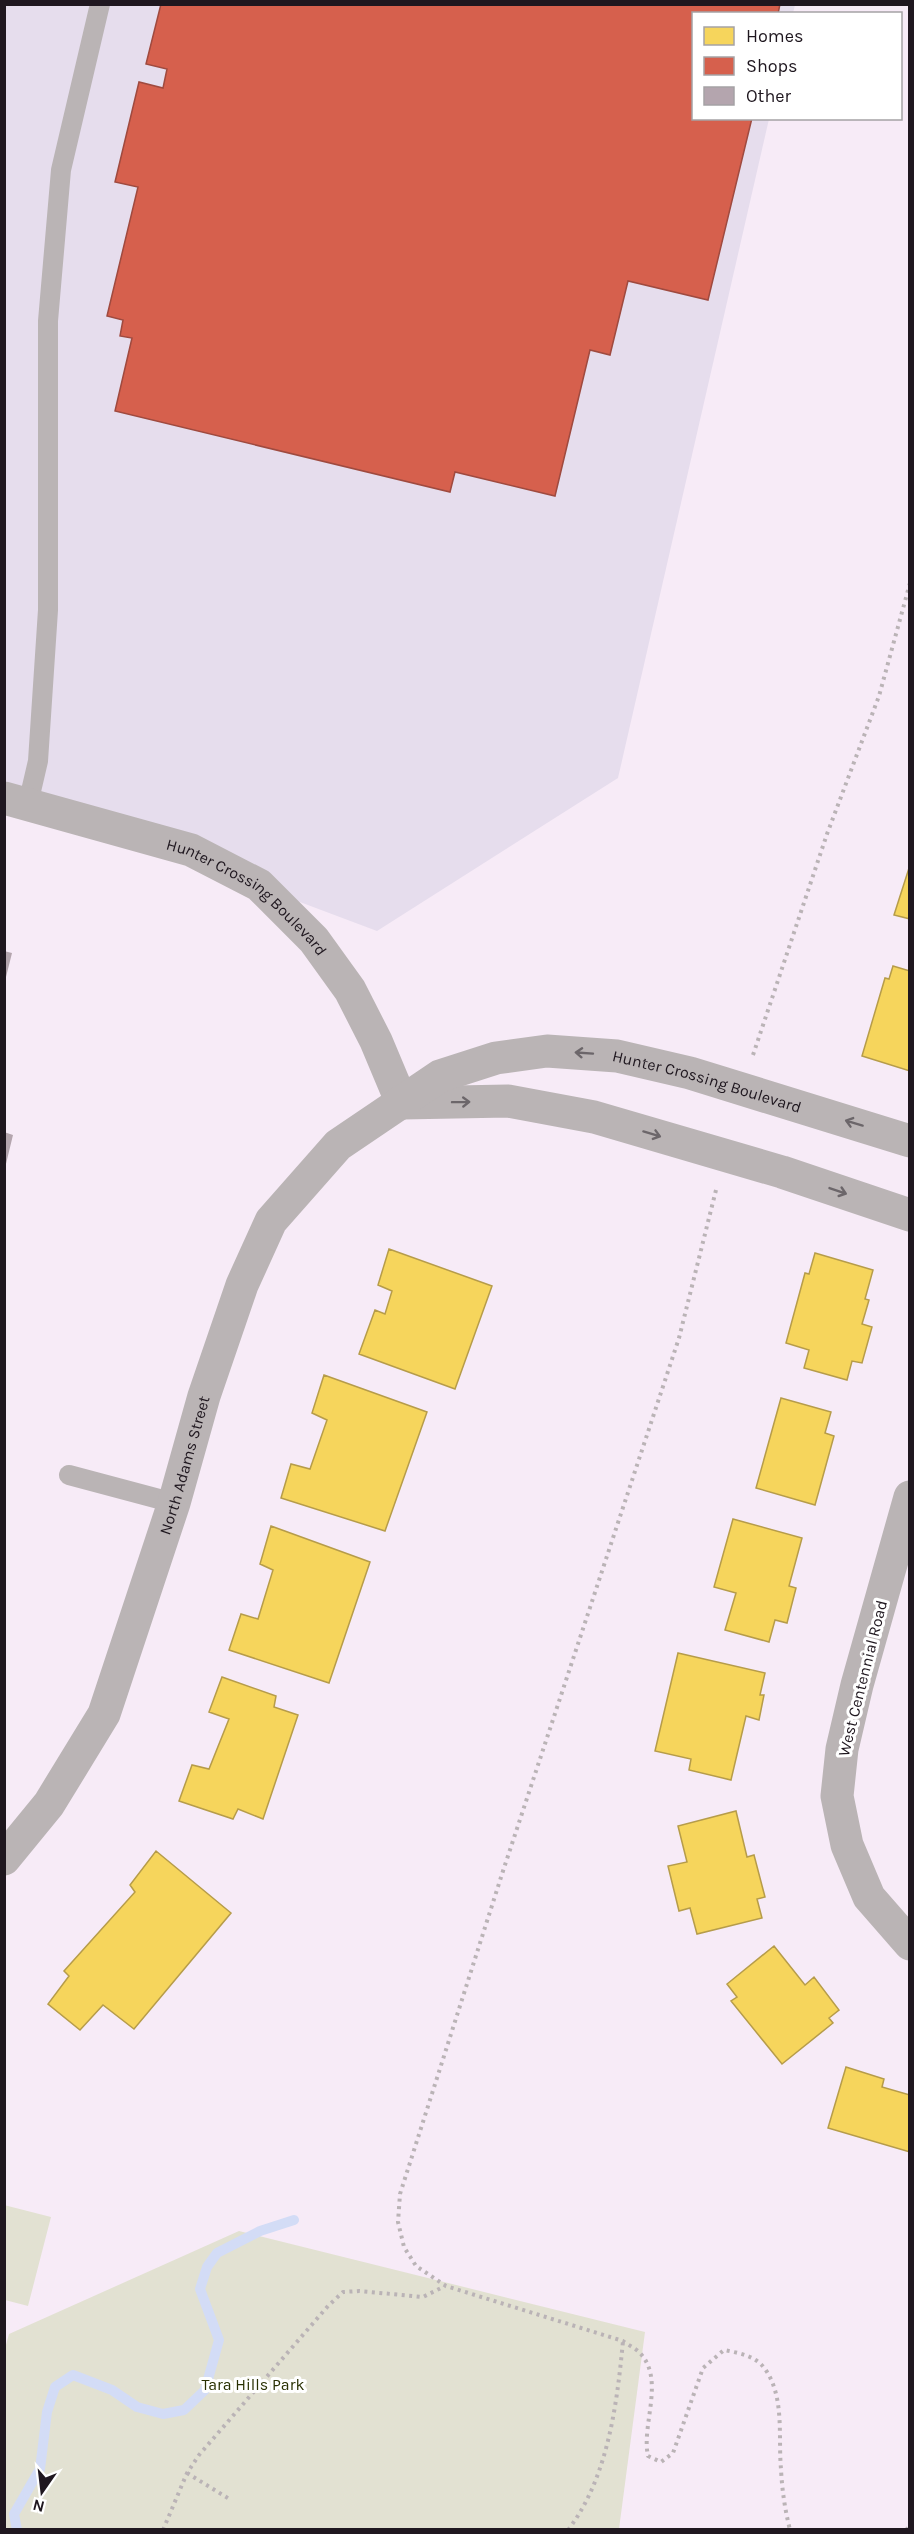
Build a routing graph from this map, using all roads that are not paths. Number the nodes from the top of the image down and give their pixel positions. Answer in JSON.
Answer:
{"nodes":[{"id":1,"x":100,"y":4,"type":"edge"},
{"id":2,"x":16,"y":801,"type":"edge"},
{"id":3,"x":402,"y":1103,"type":"junction"},
{"id":4,"x":909,"y":1141,"type":"edge"},
{"id":5,"x":909,"y":1215,"type":"edge"},
{"id":6,"x":69,"y":1475,"type":"dead end"},
{"id":7,"x":909,"y":1497,"type":"edge"},
{"id":8,"x":174,"y":1503,"type":"junction"},
{"id":9,"x":4,"y":1859,"type":"edge"},
{"id":10,"x":909,"y":1944,"type":"edge"}],
"edges":[{"from":1,"to":2,"type":"lane"},
{"from":2,"to":3,"type":"street","name":"Hunter Crossing Boulevard"},
{"from":4,"to":3,"type":"street","name":"Hunter Crossing Boulevard","one_way":true},
{"from":3,"to":5,"type":"street","one_way":true},
{"from":3,"to":8,"type":"street","name":"North Adams Street"},
{"from":6,"to":8,"type":"lane"},
{"from":7,"to":10,"type":"street","name":"West Centennial Road"},
{"from":8,"to":9,"type":"street","name":"North Adams Street"}]}
